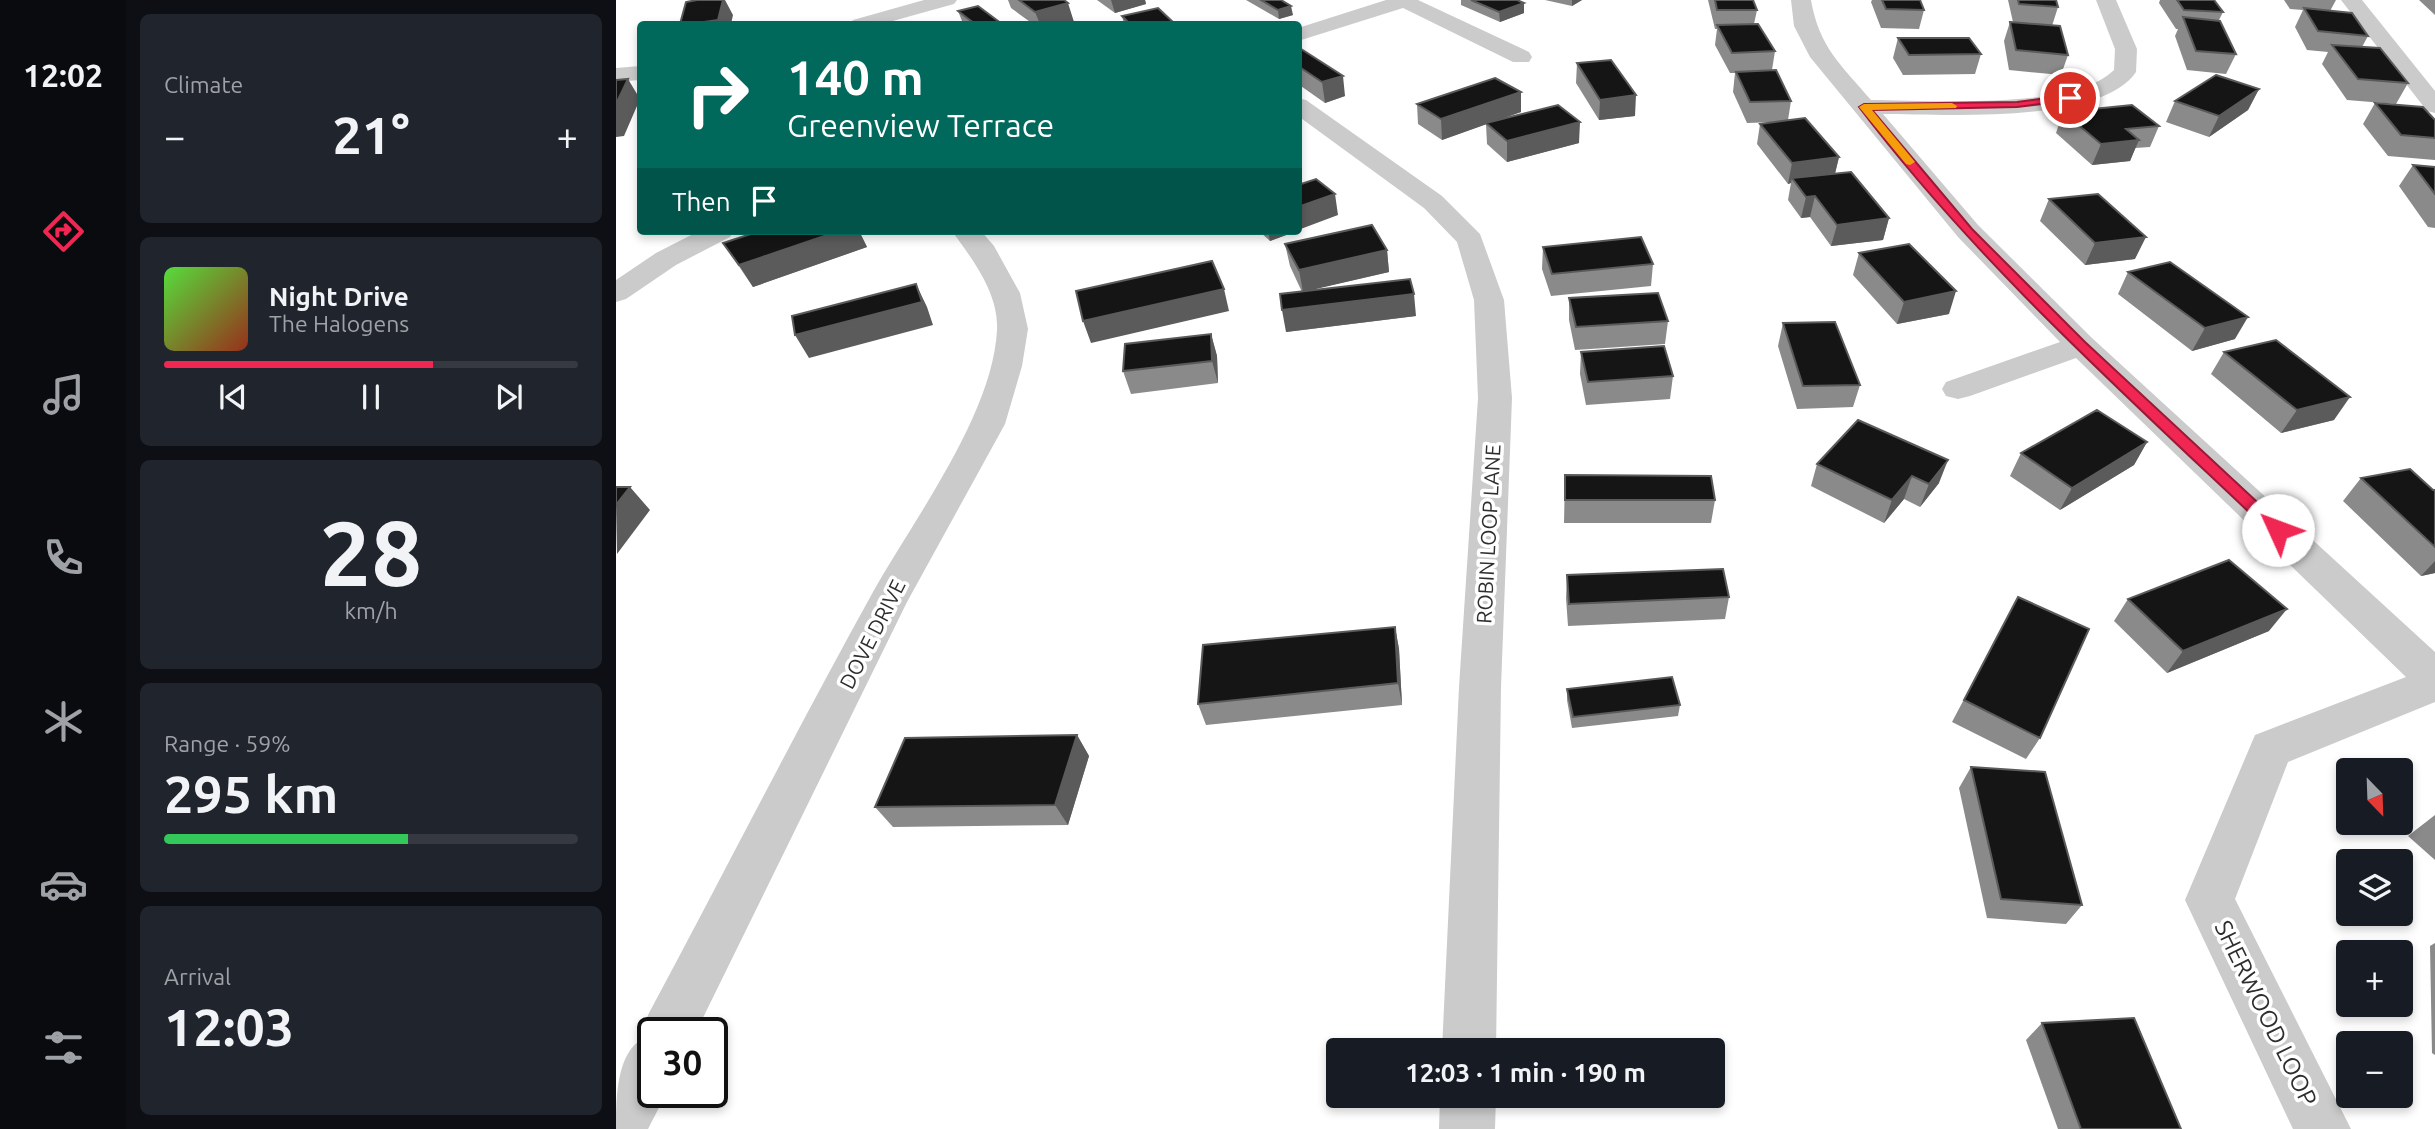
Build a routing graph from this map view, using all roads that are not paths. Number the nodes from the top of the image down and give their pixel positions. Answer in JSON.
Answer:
{"nodes":[{"id":1,"x":947,"y":0,"type":"edge"},
{"id":2,"x":1801,"y":0,"type":"edge"},
{"id":3,"x":2106,"y":0,"type":"edge"},
{"id":4,"x":2351,"y":0,"type":"edge"},
{"id":5,"x":1405,"y":1,"type":"edge"},
{"id":6,"x":871,"y":21,"type":"edge"},
{"id":7,"x":1302,"y":34,"type":"edge"},
{"id":8,"x":1521,"y":57,"type":"dead end"},
{"id":9,"x":637,"y":73,"type":"edge"},
{"id":10,"x":616,"y":75,"type":"edge"},
{"id":11,"x":2435,"y":106,"type":"edge"},
{"id":12,"x":1864,"y":107,"type":"junction"},
{"id":13,"x":1302,"y":108,"type":"edge"},
{"id":14,"x":712,"y":235,"type":"edge"},
{"id":15,"x":969,"y":235,"type":"edge"},
{"id":16,"x":616,"y":293,"type":"edge"},
{"id":17,"x":2081,"y":345,"type":"junction"},
{"id":18,"x":1958,"y":388,"type":"dead end"},
{"id":19,"x":2435,"y":678,"type":"edge"},
{"id":20,"x":2435,"y":684,"type":"edge"},
{"id":21,"x":676,"y":1017,"type":"edge"},
{"id":22,"x":1469,"y":1038,"type":"edge"},
{"id":23,"x":637,"y":1093,"type":"edge"},
{"id":24,"x":1468,"y":1108,"type":"edge"},
{"id":25,"x":618,"y":1129,"type":"edge"},
{"id":26,"x":1467,"y":1129,"type":"edge"},
{"id":27,"x":2323,"y":1129,"type":"edge"}],
"edges":[{"from":1,"to":6,"type":"street"},
{"from":2,"to":12,"type":"street"},
{"from":3,"to":12,"type":"street"},
{"from":4,"to":11,"type":"street"},
{"from":5,"to":7,"type":"street"},
{"from":5,"to":8,"type":"street"},
{"from":9,"to":10,"type":"street"},
{"from":12,"to":17,"type":"street"},
{"from":13,"to":22,"type":"street","name":"ROBIN LOOP LANE"},
{"from":14,"to":16,"type":"street"},
{"from":15,"to":21,"type":"street","name":"DOVE DRIVE"},
{"from":17,"to":18,"type":"street"},
{"from":17,"to":19,"type":"street"},
{"from":20,"to":27,"type":"street","name":"SHERWOOD LOOP"},
{"from":23,"to":25,"type":"street"},
{"from":24,"to":26,"type":"street"}]}
